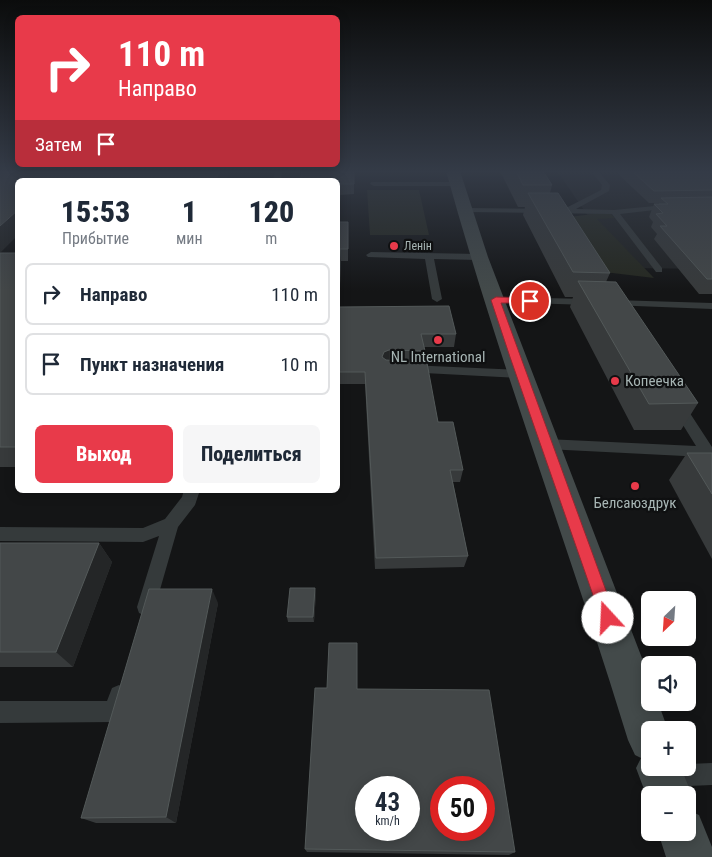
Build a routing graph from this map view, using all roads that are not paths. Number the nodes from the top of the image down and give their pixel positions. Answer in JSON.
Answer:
{"nodes":[{"id":1,"x":466,"y":211,"type":"edge"},
{"id":2,"x":558,"y":211,"type":"joint"},
{"id":3,"x":622,"y":211,"type":"edge"},
{"id":4,"x":614,"y":212,"type":"junction"},
{"id":5,"x":565,"y":225,"type":"edge"},
{"id":6,"x":371,"y":255,"type":"dead end"},
{"id":7,"x":430,"y":255,"type":"junction"},
{"id":8,"x":480,"y":257,"type":"junction"},
{"id":9,"x":659,"y":270,"type":"dead end"},
{"id":10,"x":437,"y":299,"type":"dead end"},
{"id":11,"x":496,"y":300,"type":"junction"},
{"id":12,"x":712,"y":306,"type":"edge"},
{"id":13,"x":398,"y":369,"type":"edge"},
{"id":14,"x":521,"y":374,"type":"junction"},
{"id":15,"x":671,"y":394,"type":"edge"},
{"id":16,"x":546,"y":444,"type":"junction"},
{"id":17,"x":710,"y":453,"type":"edge"},
{"id":18,"x":191,"y":493,"type":"edge"},
{"id":19,"x":171,"y":524,"type":"junction"},
{"id":20,"x":0,"y":534,"type":"edge"},
{"id":21,"x":140,"y":627,"type":"edge"},
{"id":22,"x":126,"y":674,"type":"edge"},
{"id":23,"x":0,"y":712,"type":"edge"},
{"id":24,"x":643,"y":721,"type":"edge"},
{"id":25,"x":696,"y":773,"type":"edge"},
{"id":26,"x":712,"y":774,"type":"edge"},
{"id":27,"x":685,"y":841,"type":"edge"},
{"id":28,"x":691,"y":857,"type":"edge"}],
"edges":[{"from":1,"to":8,"type":"main road"},
{"from":2,"to":4,"type":"lane"},
{"from":2,"to":5,"type":"lane"},
{"from":3,"to":4,"type":"lane"},
{"from":4,"to":9,"type":"lane"},
{"from":6,"to":7,"type":"lane"},
{"from":7,"to":8,"type":"lane"},
{"from":7,"to":10,"type":"lane"},
{"from":8,"to":11,"type":"main road"},
{"from":11,"to":12,"type":"lane"},
{"from":11,"to":14,"type":"main road"},
{"from":13,"to":14,"type":"lane"},
{"from":14,"to":16,"type":"main road"},
{"from":15,"to":17,"type":"lane"},
{"from":16,"to":17,"type":"lane"},
{"from":16,"to":24,"type":"main road"},
{"from":18,"to":19,"type":"lane"},
{"from":19,"to":20,"type":"lane"},
{"from":19,"to":21,"type":"lane"},
{"from":22,"to":23,"type":"lane"},
{"from":25,"to":26,"type":"lane"},
{"from":27,"to":28,"type":"main road"}]}
